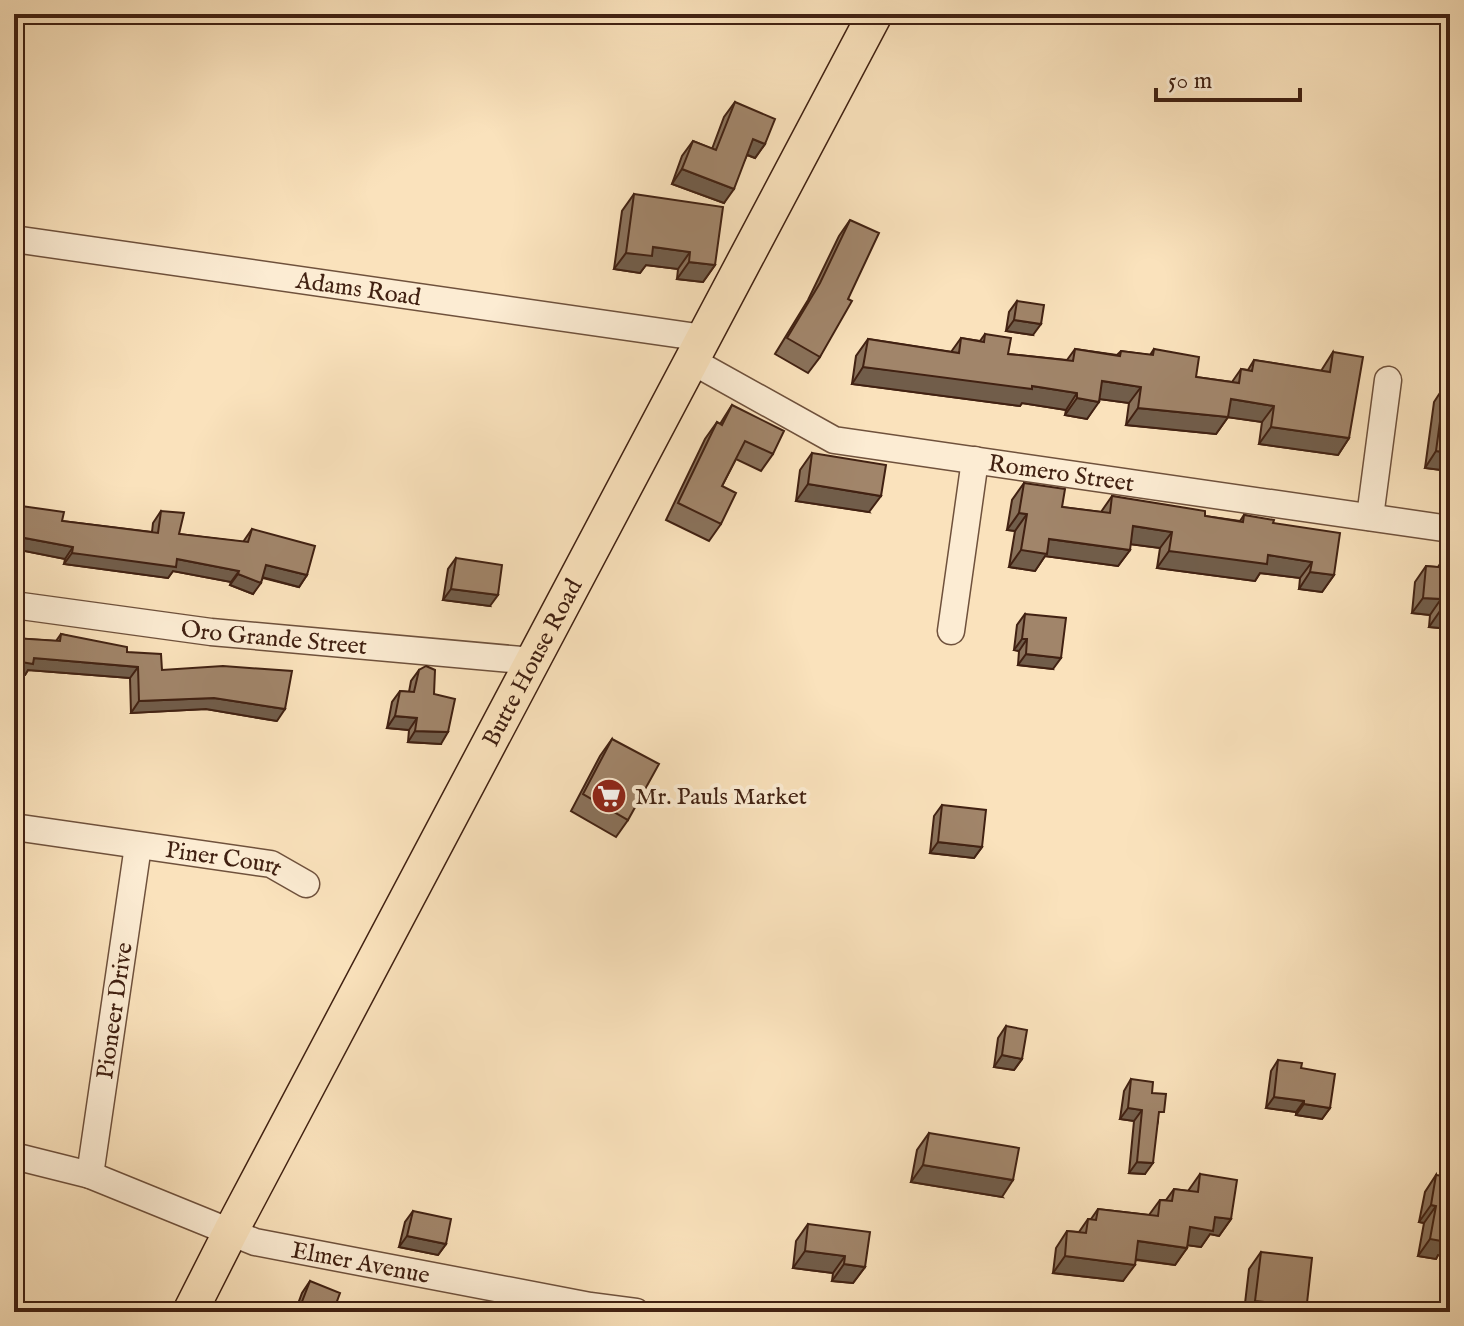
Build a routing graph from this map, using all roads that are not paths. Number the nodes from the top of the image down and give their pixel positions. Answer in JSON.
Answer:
{"nodes":[{"id":1,"x":875,"y":14,"type":"edge"},
{"id":2,"x":14,"y":239,"type":"edge"},
{"id":3,"x":698,"y":350,"type":"junction"},
{"id":4,"x":1388,"y":380,"type":"dead end"},
{"id":5,"x":975,"y":460,"type":"junction"},
{"id":6,"x":1370,"y":517,"type":"junction"},
{"id":7,"x":1450,"y":529,"type":"edge"},
{"id":8,"x":14,"y":605,"type":"edge"},
{"id":9,"x":951,"y":631,"type":"dead end"},
{"id":10,"x":533,"y":661,"type":"junction"},
{"id":11,"x":14,"y":827,"type":"edge"},
{"id":12,"x":138,"y":846,"type":"junction"},
{"id":13,"x":306,"y":884,"type":"dead end"},
{"id":14,"x":14,"y":1156,"type":"edge"},
{"id":15,"x":90,"y":1175,"type":"junction"},
{"id":16,"x":231,"y":1231,"type":"junction"},
{"id":17,"x":190,"y":1312,"type":"edge"},
{"id":18,"x":636,"y":1312,"type":"edge"}],
"edges":[{"from":1,"to":3,"type":"main road","name":"Butte House Road"},
{"from":2,"to":3,"type":"street","name":"Adams Road"},
{"from":3,"to":5,"type":"street","name":"Romero Street"},
{"from":3,"to":10,"type":"main road","name":"Butte House Road"},
{"from":4,"to":6,"type":"street"},
{"from":5,"to":6,"type":"street","name":"Romero Street"},
{"from":5,"to":9,"type":"street"},
{"from":6,"to":7,"type":"street","name":"Romero Street"},
{"from":8,"to":10,"type":"street","name":"Oro Grande Street"},
{"from":10,"to":16,"type":"main road","name":"Butte House Road"},
{"from":11,"to":12,"type":"street","name":"Piner Court"},
{"from":12,"to":13,"type":"street","name":"Piner Court"},
{"from":12,"to":15,"type":"street","name":"Pioneer Drive"},
{"from":14,"to":15,"type":"street","name":"Elmer Avenue"},
{"from":15,"to":16,"type":"street","name":"Elmer Avenue"},
{"from":16,"to":17,"type":"main road","name":"Butte House Road"},
{"from":16,"to":18,"type":"street","name":"Elmer Avenue"}]}
